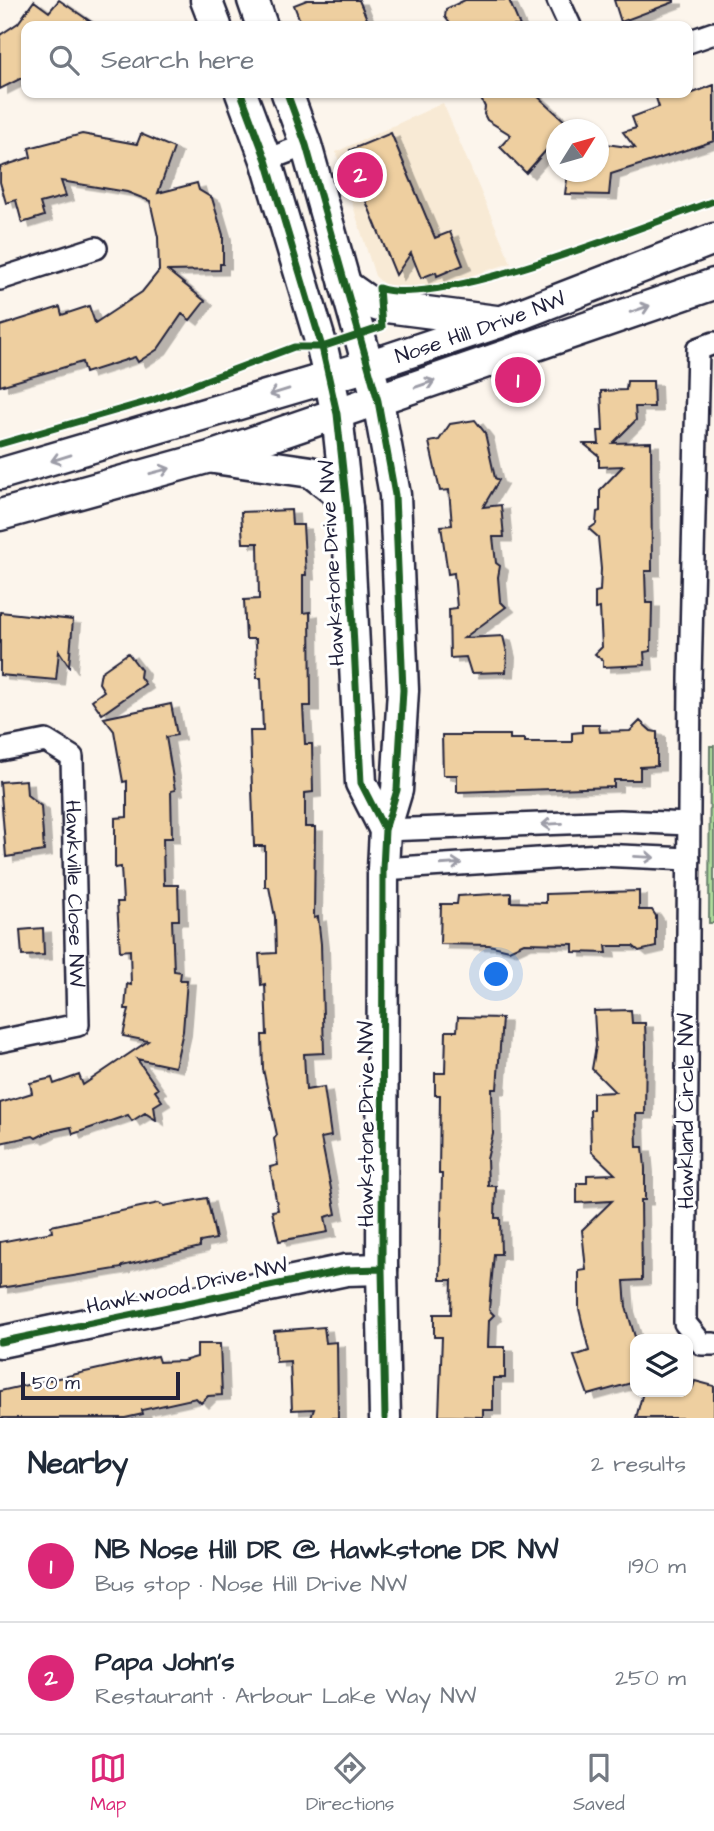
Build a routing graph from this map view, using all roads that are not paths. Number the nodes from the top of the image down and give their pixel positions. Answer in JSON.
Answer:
{"nodes":[{"id":1,"x":206,"y":0,"type":"edge"},
{"id":2,"x":253,"y":0,"type":"edge"},
{"id":3,"x":558,"y":0,"type":"edge"},
{"id":4,"x":214,"y":21,"type":"edge"},
{"id":5,"x":260,"y":21,"type":"edge"},
{"id":6,"x":568,"y":21,"type":"edge"},
{"id":7,"x":714,"y":33,"type":"edge"},
{"id":8,"x":693,"y":40,"type":"edge"},
{"id":9,"x":243,"y":98,"type":"edge"},
{"id":10,"x":288,"y":98,"type":"edge"},
{"id":11,"x":306,"y":145,"type":"junction"},
{"id":12,"x":266,"y":160,"type":"junction"},
{"id":13,"x":714,"y":239,"type":"edge"},
{"id":14,"x":96,"y":248,"type":"dead end"},
{"id":15,"x":0,"y":279,"type":"edge"},
{"id":16,"x":714,"y":284,"type":"edge"},
{"id":17,"x":345,"y":285,"type":"junction"},
{"id":18,"x":500,"y":322,"type":"junction"},
{"id":19,"x":714,"y":343,"type":"edge"},
{"id":20,"x":368,"y":366,"type":"junction"},
{"id":21,"x":328,"y":378,"type":"junction"},
{"id":22,"x":378,"y":401,"type":"junction"},
{"id":23,"x":337,"y":414,"type":"junction"},
{"id":24,"x":210,"y":457,"type":"junction"},
{"id":25,"x":0,"y":474,"type":"edge"},
{"id":26,"x":347,"y":508,"type":"junction"},
{"id":27,"x":0,"y":514,"type":"edge"},
{"id":28,"x":0,"y":750,"type":"edge"},
{"id":29,"x":690,"y":824,"type":"junction"},
{"id":30,"x":385,"y":830,"type":"junction"},
{"id":31,"x":689,"y":859,"type":"junction"},
{"id":32,"x":383,"y":869,"type":"junction"},
{"id":33,"x":0,"y":1041,"type":"edge"},
{"id":34,"x":382,"y":1269,"type":"junction"},
{"id":35,"x":0,"y":1342,"type":"edge"},
{"id":36,"x":714,"y":1345,"type":"edge"},
{"id":37,"x":385,"y":1418,"type":"edge"}],
"edges":[{"from":1,"to":4,"type":"street"},
{"from":2,"to":5,"type":"street"},
{"from":3,"to":6,"type":"street"},
{"from":7,"to":8,"type":"street"},
{"from":9,"to":12,"type":"street","name":"Hawkstone Drive NW"},
{"from":10,"to":11,"type":"street","name":"Hawkstone Drive NW"},
{"from":11,"to":12,"type":"street"},
{"from":11,"to":17,"type":"street","name":"Hawkstone Drive NW"},
{"from":12,"to":21,"type":"street","name":"Hawkstone Drive NW"},
{"from":13,"to":18,"type":"street","name":"Nose Hill Drive NW"},
{"from":14,"to":15,"type":"street"},
{"from":22,"to":16,"type":"street","name":"Nose Hill Drive NW","one_way":true},
{"from":17,"to":18,"type":"street"},
{"from":17,"to":20,"type":"street","name":"Hawkstone Drive NW"},
{"from":18,"to":20,"type":"street","name":"Nose Hill Drive NW"},
{"from":19,"to":29,"type":"street","name":"Hawkland Circle NW"},
{"from":20,"to":21,"type":"street","name":"Nose Hill Drive NW"},
{"from":20,"to":22,"type":"street","name":"Hawkstone Drive NW"},
{"from":21,"to":23,"type":"street","name":"Hawkstone Drive NW"},
{"from":21,"to":25,"type":"street","name":"Nose Hill Drive NW","one_way":true},
{"from":22,"to":23,"type":"street","name":"Nose Hill Drive NW"},
{"from":22,"to":30,"type":"street","name":"Hawkstone Drive NW"},
{"from":23,"to":24,"type":"street","name":"Nose Hill Drive NW"},
{"from":23,"to":26,"type":"street","name":"Hawkstone Drive NW"},
{"from":24,"to":26,"type":"street"},
{"from":27,"to":24,"type":"street","name":"Nose Hill Drive NW","one_way":true},
{"from":26,"to":30,"type":"street","name":"Hawkstone Drive NW"},
{"from":28,"to":33,"type":"street","name":"Hawkville Close NW"},
{"from":29,"to":30,"type":"street","one_way":true},
{"from":29,"to":31,"type":"street","name":"Hawkland Circle NW"},
{"from":30,"to":32,"type":"street","name":"Hawkstone Drive NW"},
{"from":32,"to":31,"type":"street","one_way":true},
{"from":31,"to":36,"type":"street","name":"Hawkland Circle NW"},
{"from":32,"to":34,"type":"street","name":"Hawkstone Drive NW"},
{"from":34,"to":35,"type":"street","name":"Hawkwood Drive NW"},
{"from":34,"to":37,"type":"street","name":"Hawkstone Drive NW"}]}
